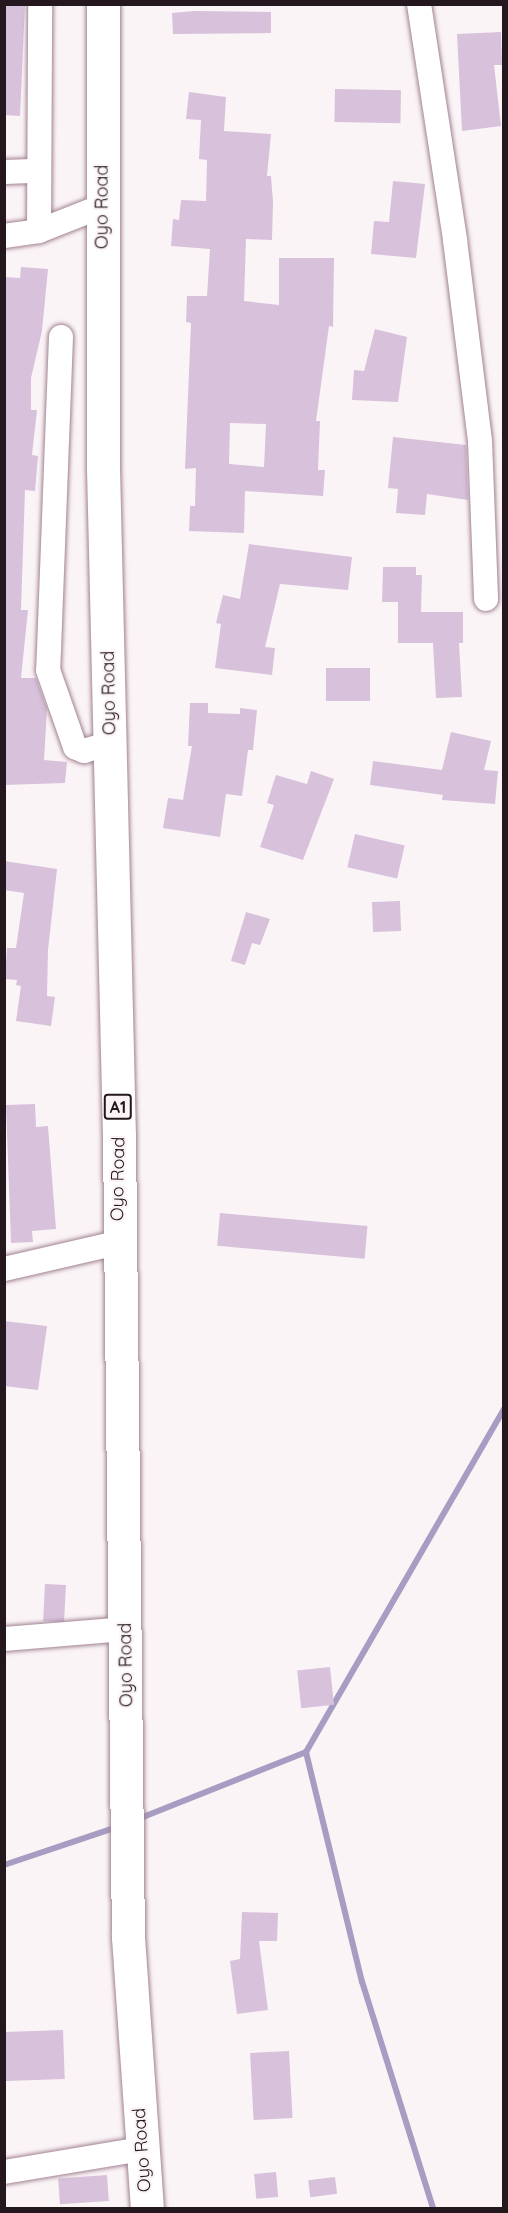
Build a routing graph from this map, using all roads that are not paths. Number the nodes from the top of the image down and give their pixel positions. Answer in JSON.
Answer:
{"nodes":[{"id":1,"x":40,"y":4,"type":"edge"},
{"id":2,"x":103,"y":4,"type":"edge"},
{"id":3,"x":419,"y":4,"type":"edge"},
{"id":4,"x":39,"y":171,"type":"junction"},
{"id":5,"x":4,"y":172,"type":"edge"},
{"id":6,"x":102,"y":206,"type":"junction"},
{"id":7,"x":39,"y":231,"type":"junction"},
{"id":8,"x":4,"y":236,"type":"edge"},
{"id":9,"x":61,"y":337,"type":"dead end"},
{"id":10,"x":486,"y":599,"type":"dead end"},
{"id":11,"x":110,"y":743,"type":"junction"},
{"id":12,"x":117,"y":1243,"type":"junction"},
{"id":13,"x":4,"y":1269,"type":"edge"},
{"id":14,"x":125,"y":1629,"type":"junction"},
{"id":15,"x":4,"y":1639,"type":"edge"},
{"id":16,"x":141,"y":2149,"type":"junction"},
{"id":17,"x":4,"y":2172,"type":"edge"},
{"id":18,"x":147,"y":2208,"type":"edge"}],
"edges":[{"from":1,"to":4,"type":"street"},
{"from":2,"to":6,"type":"highway","name":"Oyo Road","number":"A1"},
{"from":3,"to":10,"type":"street"},
{"from":4,"to":5,"type":"street"},
{"from":4,"to":7,"type":"street"},
{"from":6,"to":7,"type":"street"},
{"from":6,"to":11,"type":"highway","name":"Oyo Road","number":"A1"},
{"from":7,"to":8,"type":"street"},
{"from":9,"to":11,"type":"street"},
{"from":11,"to":12,"type":"highway","name":"Oyo Road","number":"A1"},
{"from":12,"to":13,"type":"street"},
{"from":12,"to":14,"type":"highway","name":"Oyo Road","number":"A1"},
{"from":14,"to":15,"type":"street"},
{"from":14,"to":16,"type":"highway","name":"Oyo Road","number":"A1"},
{"from":16,"to":17,"type":"street"},
{"from":16,"to":18,"type":"highway","name":"Oyo Road","number":"A1"}]}
